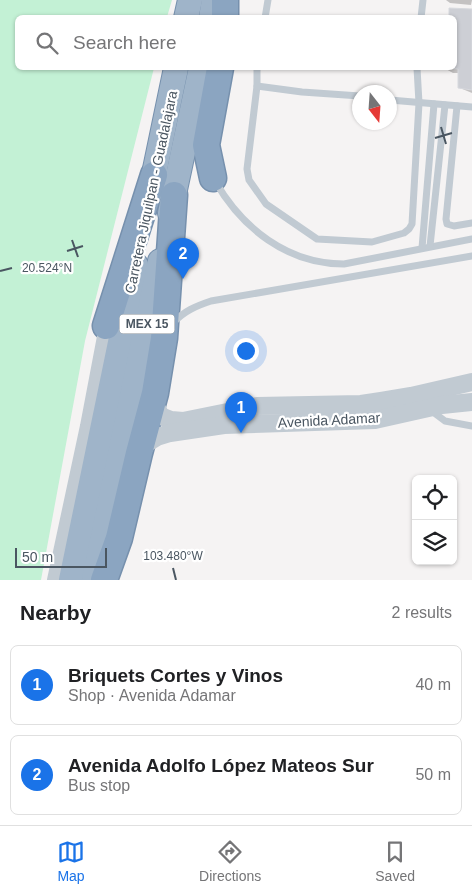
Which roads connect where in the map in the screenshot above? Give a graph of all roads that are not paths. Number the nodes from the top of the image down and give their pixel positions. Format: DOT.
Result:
graph roads {
  1 [pos="190,0"];
  2 [pos="214,0"];
  3 [pos="225,0"];
  4 [pos="268,0"];
  5 [pos="423,0"];
  6 [pos="187,15"];
  7 [pos="212,15"];
  8 [pos="225,15"];
  9 [pos="265,15"];
  10 [pos="422,15"];
  11 [pos="176,70"];
  12 [pos="200,70"];
  13 [pos="220,70"];
  14 [pos="257,70"];
  15 [pos="417,70"];
  16 [pos="257,86"];
  17 [pos="352,95"];
  18 [pos="397,101"];
  19 [pos="420,103"];
  20 [pos="434,104"];
  21 [pos="445,105"];
  22 [pos="457,106"];
  23 [pos="472,107"];
  24 [pos="154,175"];
  25 [pos="213,178"];
  26 [pos="174,195"];
  27 [pos="472,223"];
  28 [pos="472,239"];
  29 [pos="426,247"];
  30 [pos="472,256"];
  31 [pos="106,326"];
  32 [pos="164,338"];
  33 [pos="472,382"];
  34 [pos="155,393"];
  35 [pos="472,402"];
  36 [pos="428,408"];
  37 [pos="224,419"];
  38 [pos="472,426"];
  39 [pos="137,460"];
  40 [pos="54,580"];
  41 [pos="70,580"];
  42 [pos="94,580"];
  43 [pos="104,580"];
  1 -- 6 [label="highway"];
  2 -- 7 [label="highway"];
  3 -- 8 [label="highway"];
  4 -- 9 [label="lane"];
  5 -- 10 [label="lane"];
  11 -- 24 [label="highway, Carretera Jiquilpan - Guadalajara / MEX 15"];
  12 -- 26 [label="highway, Carretera Jiquilpan - Guadalajara / MEX 15"];
  13 -- 25 [label="highway"];
  14 -- 16 [label="lane"];
  15 -- 19 [label="lane"];
  16 -- 17 [label="lane"];
  16 -- 19 [label="lane"];
  18 -- 19 [label="lane"];
  19 -- 20 [label="lane"];
  20 -- 21 [label="lane"];
  20 -- 29 [label="lane"];
  21 -- 22 [label="lane"];
  21 -- 29 [label="lane"];
  22 -- 23 [label="lane"];
  22 -- 27 [label="lane"];
  24 -- 31 [label="highway"];
  24 -- 41 [label="highway, Carretera Jiquilpan - Guadalajara / MEX 15"];
  25 -- 29 [label="lane"];
  26 -- 32 [label="highway"];
  26 -- 42 [label="highway, Carretera Jiquilpan - Guadalajara / MEX 15"];
  28 -- 29 [label="lane"];
  30 -- 32 [label="lane"];
  31 -- 40 [label="street"];
  32 -- 34 [label="highway"];
  33 -- 37 [label="street, Avenida Adamar"];
  34 -- 37 [label="street, Avenida Adamar"];
  34 -- 39 [label="highway"];
  35 -- 36 [label="street, Avenida Adamar"];
  36 -- 37 [label="street, Avenida Adamar"];
  36 -- 38 [label="lane"];
  37 -- 39 [label="street, Avenida Adamar"];
  39 -- 43 [label="highway"];
}
